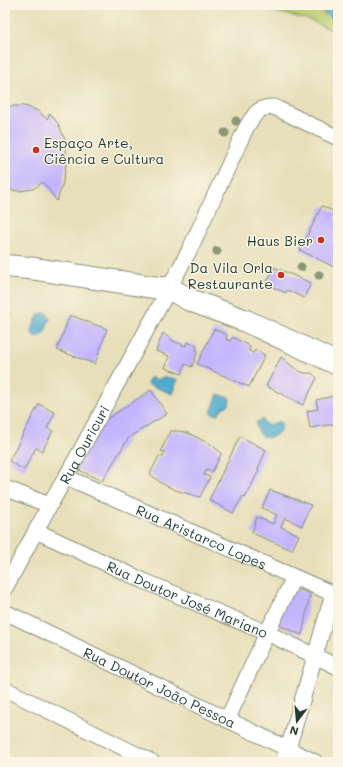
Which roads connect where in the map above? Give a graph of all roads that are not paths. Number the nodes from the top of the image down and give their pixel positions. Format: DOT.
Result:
graph roads {
  1 [pos="338,138"];
  2 [pos="5,266"];
  3 [pos="165,294"];
  4 [pos="338,364"];
  5 [pos="338,376"];
  6 [pos="66,477"];
  7 [pos="5,488"];
  8 [pos="49,505"];
  9 [pos="36,531"];
  10 [pos="294,577"];
  11 [pos="6,586"];
  12 [pos="335,595"];
  13 [pos="5,612"];
  14 [pos="266,633"];
  15 [pos="315,656"];
  16 [pos="338,667"];
  17 [pos="5,689"];
  18 [pos="227,720"];
  19 [pos="285,755"];
  20 [pos="152,762"];
  21 [pos="315,762"];
  1 -- 3 [label="street, Rua Ouricuri"];
  2 -- 3 [label="highway"];
  3 -- 4 [label="highway"];
  3 -- 5 [label="highway"];
  3 -- 6 [label="street, Rua Ouricuri"];
  6 -- 8 [label="street, Rua Ouricuri"];
  6 -- 10 [label="street, Rua Aristarco Lopes"];
  7 -- 8 [label="street"];
  8 -- 9 [label="street, Rua Ouricuri"];
  9 -- 11 [label="street, Rua Ouricuri"];
  9 -- 14 [label="street, Rua Doutor José Mariano"];
  10 -- 12 [label="street, Rua Aristarco Lopes"];
  10 -- 14 [label="street"];
  12 -- 15 [label="street"];
  13 -- 18 [label="street, Rua Doutor João Pessoa"];
  14 -- 15 [label="street, Rua Doutor José Mariano"];
  14 -- 18 [label="street"];
  15 -- 16 [label="street, Rua Doutor José Mariano"];
  15 -- 19 [label="street"];
  17 -- 20 [label="street"];
  18 -- 19 [label="street, Rua Doutor João Pessoa"];
  19 -- 21 [label="street, Rua Doutor João Pessoa"];
}
